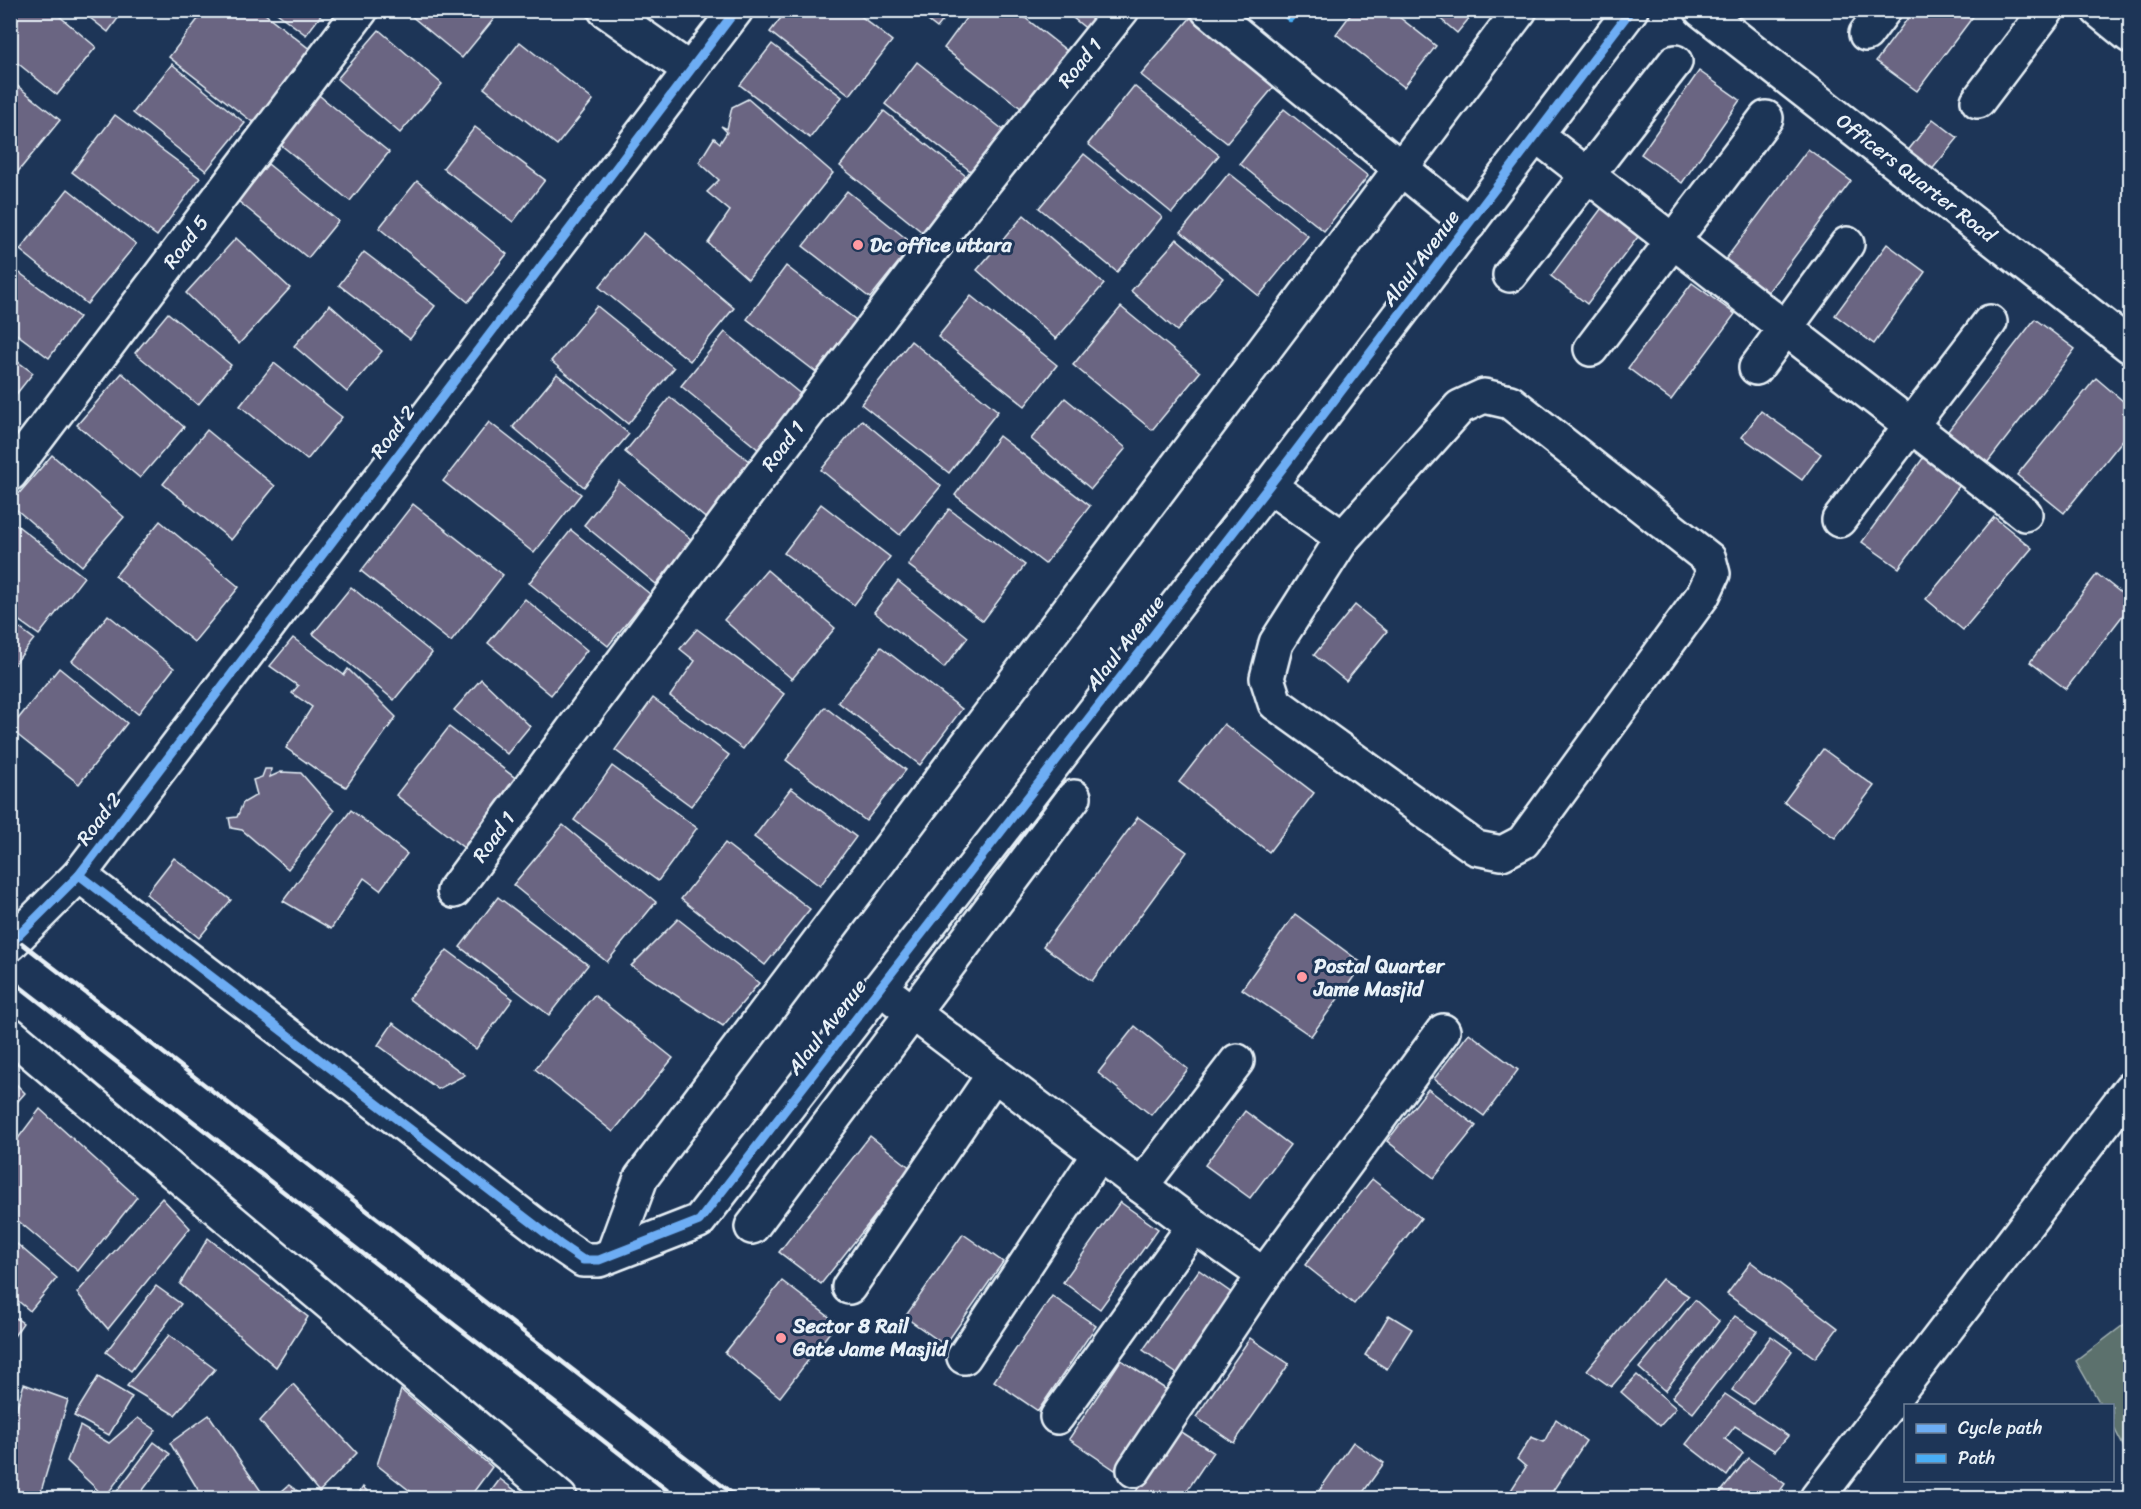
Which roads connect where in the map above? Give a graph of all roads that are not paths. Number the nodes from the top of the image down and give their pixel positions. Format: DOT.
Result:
graph roads {
  1 [pos="361,10"];
  2 [pos="605,10"];
  3 [pos="736,10"];
  4 [pos="1122,10"];
  5 [pos="1208,10"];
  6 [pos="1520,10"];
  7 [pos="1631,10"];
  8 [pos="1701,10"];
  9 [pos="2048,10"];
  10 [pos="2098,10"];
  11 [pos="2130,36"];
  12 [pos="1675,62"];
  13 [pos="690,70"];
  14 [pos="1978,101"];
  15 [pos="1766,118"];
  16 [pos="1536,135"];
  17 [pos="1401,169"];
  18 [pos="1587,176"];
  19 [pos="1469,224"];
  20 [pos="1674,242"];
  21 [pos="1847,244"];
  22 [pos="1510,275"];
  23 [pos="1990,322"];
  24 [pos="1785,328"];
  25 [pos="2130,346"];
  26 [pos="1591,350"];
  27 [pos="1756,368"];
  28 [pos="1911,426"];
  29 [pos="10,474"];
  30 [pos="1269,486"];
  31 [pos="2025,514"];
  32 [pos="1839,520"];
  33 [pos="1343,538"];
  34 [pos="1074,797"];
  35 [pos="79,875"];
  36 [pos="454,891"];
  37 [pos="10,944"];
  38 [pos="880,987"];
  39 [pos="913,1012"];
  40 [pos="1443,1031"];
  41 [pos="10,1034"];
  42 [pos="1237,1061"];
  43 [pos="994,1074"];
  44 [pos="2130,1089"];
  45 [pos="1100,1154"];
  46 [pos="1141,1186"];
  47 [pos="1194,1226"];
  48 [pos="752,1227"];
  49 [pos="613,1254"];
  50 [pos="1264,1275"];
  51 [pos="849,1287"];
  52 [pos="964,1357"];
  53 [pos="1056,1417"];
  54 [pos="1134,1470"];
  55 [pos="560,1498"];
  56 [pos="1817,1498"];
  1 -- 29 [label="street, Road 5"];
  2 -- 13 [label="street"];
  3 -- 13 [label="street, Road 2"];
  4 -- 36 [label="street, Road 1"];
  5 -- 17 [label="street"];
  6 -- 17 [label="street"];
  7 -- 16 [label="street, Alaul Avenue"];
  8 -- 25 [label="street, Officers Quarter Road"];
  9 -- 14 [label="street"];
  10 -- 11 [label="street"];
  12 -- 18 [label="street"];
  13 -- 35 [label="street, Road 2"];
  15 -- 20 [label="street"];
  16 -- 18 [label="street"];
  16 -- 19 [label="street, Alaul Avenue"];
  17 -- 19 [label="street"];
  17 -- 49 [label="street"];
  18 -- 20 [label="street"];
  18 -- 22 [label="street"];
  19 -- 30 [label="street, Alaul Avenue"];
  20 -- 24 [label="street"];
  20 -- 26 [label="street"];
  21 -- 24 [label="street"];
  23 -- 28 [label="street"];
  24 -- 27 [label="street"];
  24 -- 28 [label="street"];
  28 -- 31 [label="street"];
  28 -- 32 [label="street"];
  30 -- 33 [label="street"];
  30 -- 38 [label="street, Alaul Avenue"];
  33 -- 33 [label="street"];
  34 -- 39 [label="street"];
  35 -- 37 [label="street, Road 2"];
  35 -- 49 [label="street, Alaul Avenue"];
  38 -- 39 [label="street"];
  38 -- 49 [label="street, Alaul Avenue"];
  39 -- 43 [label="street"];
  39 -- 48 [label="street"];
  40 -- 50 [label="street"];
  41 -- 55 [label="street"];
  42 -- 46 [label="street"];
  43 -- 45 [label="street"];
  43 -- 51 [label="street"];
  44 -- 56 [label="street"];
  45 -- 46 [label="street"];
  45 -- 52 [label="street"];
  46 -- 47 [label="street"];
  47 -- 50 [label="street"];
  47 -- 53 [label="street"];
  50 -- 54 [label="street"];
}
